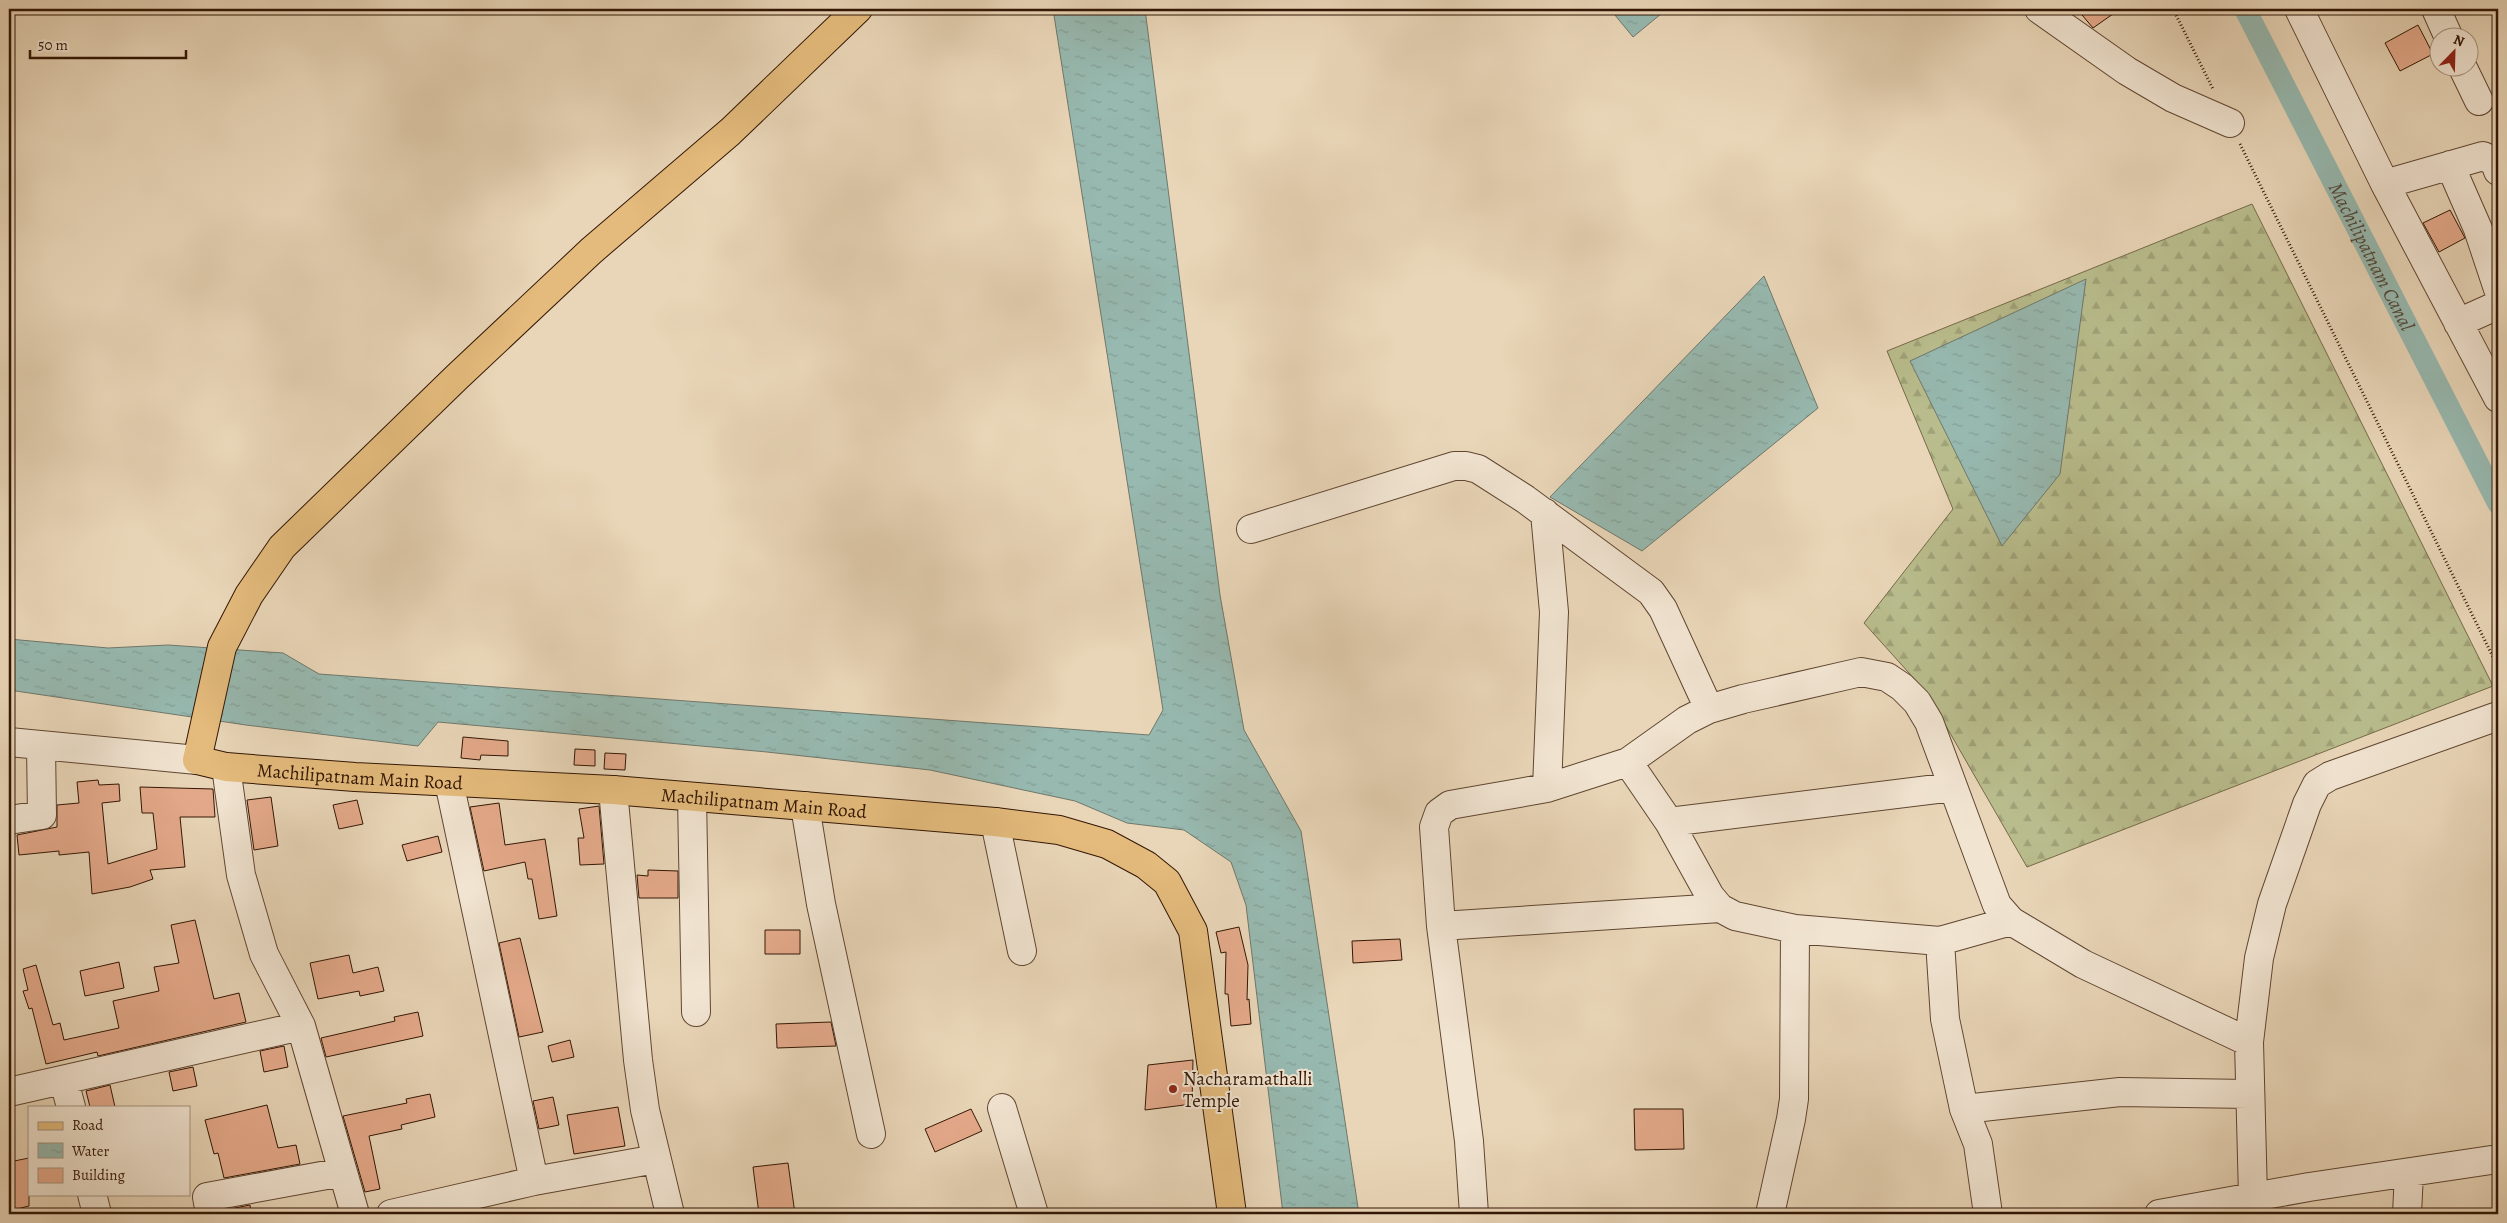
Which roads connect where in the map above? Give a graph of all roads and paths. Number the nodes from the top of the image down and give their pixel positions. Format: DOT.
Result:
graph roads {
  1 [pos="2040,9"];
  2 [pos="2173,9"];
  3 [pos="2299,9"];
  4 [pos="2436,9"];
  5 [pos="849,12"];
  6 [pos="2445,28"];
  7 [pos="2468,78"];
  8 [pos="2479,101"];
  9 [pos="2230,123"];
  10 [pos="2450,165"];
  11 [pos="2498,171"];
  12 [pos="2384,184"];
  13 [pos="2498,289"];
  14 [pos="2498,304"];
  15 [pos="2458,323"];
  16 [pos="2498,398"];
  17 [pos="1545,513"];
  18 [pos="1251,529"];
  19 [pos="2498,667"];
  20 [pos="1709,709"];
  21 [pos="2498,716"];
  22 [pos="9,742"];
  23 [pos="41,746"];
  24 [pos="198,751"];
  25 [pos="1628,762"];
  26 [pos="226,767"];
  27 [pos="449,782"];
  28 [pos="1953,787"];
  29 [pos="1547,788"];
  30 [pos="613,790"];
  31 [pos="692,798"];
  32 [pos="805,806"];
  33 [pos="9,820"];
  34 [pos="995,822"];
  35 [pos="1669,822"];
  36 [pos="1720,908"];
  37 [pos="2011,922"];
  38 [pos="1441,926"];
  39 [pos="1795,929"];
  40 [pos="1940,941"];
  41 [pos="1022,951"];
  42 [pos="696,1012"];
  43 [pos="301,1026"];
  44 [pos="2249,1042"];
  45 [pos="9,1092"];
  46 [pos="68,1094"];
  47 [pos="2249,1094"];
  48 [pos="1002,1108"];
  49 [pos="1964,1109"];
  50 [pos="871,1134"];
  51 [pos="656,1159"];
  52 [pos="2498,1159"];
  53 [pos="343,1172"];
  54 [pos="2409,1173"];
  55 [pos="534,1181"];
  56 [pos="92,1196"];
  57 [pos="2269,1201"];
  58 [pos="97,1214"];
  59 [pos="210,1214"];
  60 [pos="355,1214"];
  61 [pos="391,1214"];
  62 [pos="670,1214"];
  63 [pos="1034,1214"];
  64 [pos="1232,1214"];
  65 [pos="1474,1214"];
  66 [pos="1770,1214"];
  67 [pos="1988,1214"];
  68 [pos="2159,1214"];
  69 [pos="2407,1214"];
  1 -- 9 [label="street"];
  2 -- 9 [label="path"];
  3 -- 12 [label="street"];
  4 -- 6 [label="street"];
  5 -- 24 [label="main road"];
  7 -- 8 [label="street"];
  9 -- 19 [label="path"];
  10 -- 11 [label="street"];
  10 -- 12 [label="street"];
  10 -- 13 [label="street"];
  12 -- 15 [label="street"];
  14 -- 15 [label="street"];
  15 -- 16 [label="street"];
  17 -- 18 [label="street"];
  17 -- 20 [label="street"];
  17 -- 29 [label="street"];
  20 -- 25 [label="street"];
  20 -- 28 [label="street"];
  21 -- 44 [label="street"];
  22 -- 23 [label="street, Machilipatnam Main Road"];
  23 -- 24 [label="street, Machilipatnam Main Road"];
  23 -- 33 [label="street"];
  24 -- 26 [label="main road, Machilipatnam Main Road"];
  25 -- 29 [label="street"];
  25 -- 35 [label="street"];
  26 -- 27 [label="main road, Machilipatnam Main Road"];
  26 -- 43 [label="street"];
  27 -- 30 [label="main road, Machilipatnam Main Road"];
  27 -- 55 [label="street"];
  28 -- 35 [label="street"];
  28 -- 37 [label="street"];
  29 -- 38 [label="street"];
  30 -- 31 [label="main road, Machilipatnam Main Road"];
  30 -- 51 [label="street"];
  31 -- 32 [label="main road, Machilipatnam Main Road"];
  31 -- 42 [label="street"];
  32 -- 34 [label="main road, Machilipatnam Main Road"];
  32 -- 50 [label="street"];
  34 -- 41 [label="street"];
  34 -- 64 [label="main road, Machilipatnam Main Road"];
  35 -- 36 [label="street"];
  36 -- 38 [label="street"];
  36 -- 39 [label="street"];
  37 -- 40 [label="street"];
  37 -- 44 [label="street"];
  38 -- 65 [label="street"];
  39 -- 40 [label="street"];
  39 -- 66 [label="street"];
  40 -- 49 [label="street"];
  43 -- 46 [label="street"];
  43 -- 53 [label="street"];
  44 -- 47 [label="street"];
  45 -- 46 [label="street"];
  47 -- 49 [label="street"];
  47 -- 57 [label="street"];
  48 -- 63 [label="street"];
  49 -- 67 [label="street"];
  51 -- 55 [label="street"];
  51 -- 62 [label="street"];
  52 -- 54 [label="street"];
  53 -- 59 [label="street"];
  53 -- 60 [label="street"];
  54 -- 57 [label="street"];
  54 -- 69 [label="street"];
  55 -- 61 [label="street"];
  56 -- 58 [label="street"];
  57 -- 68 [label="street"];
}
